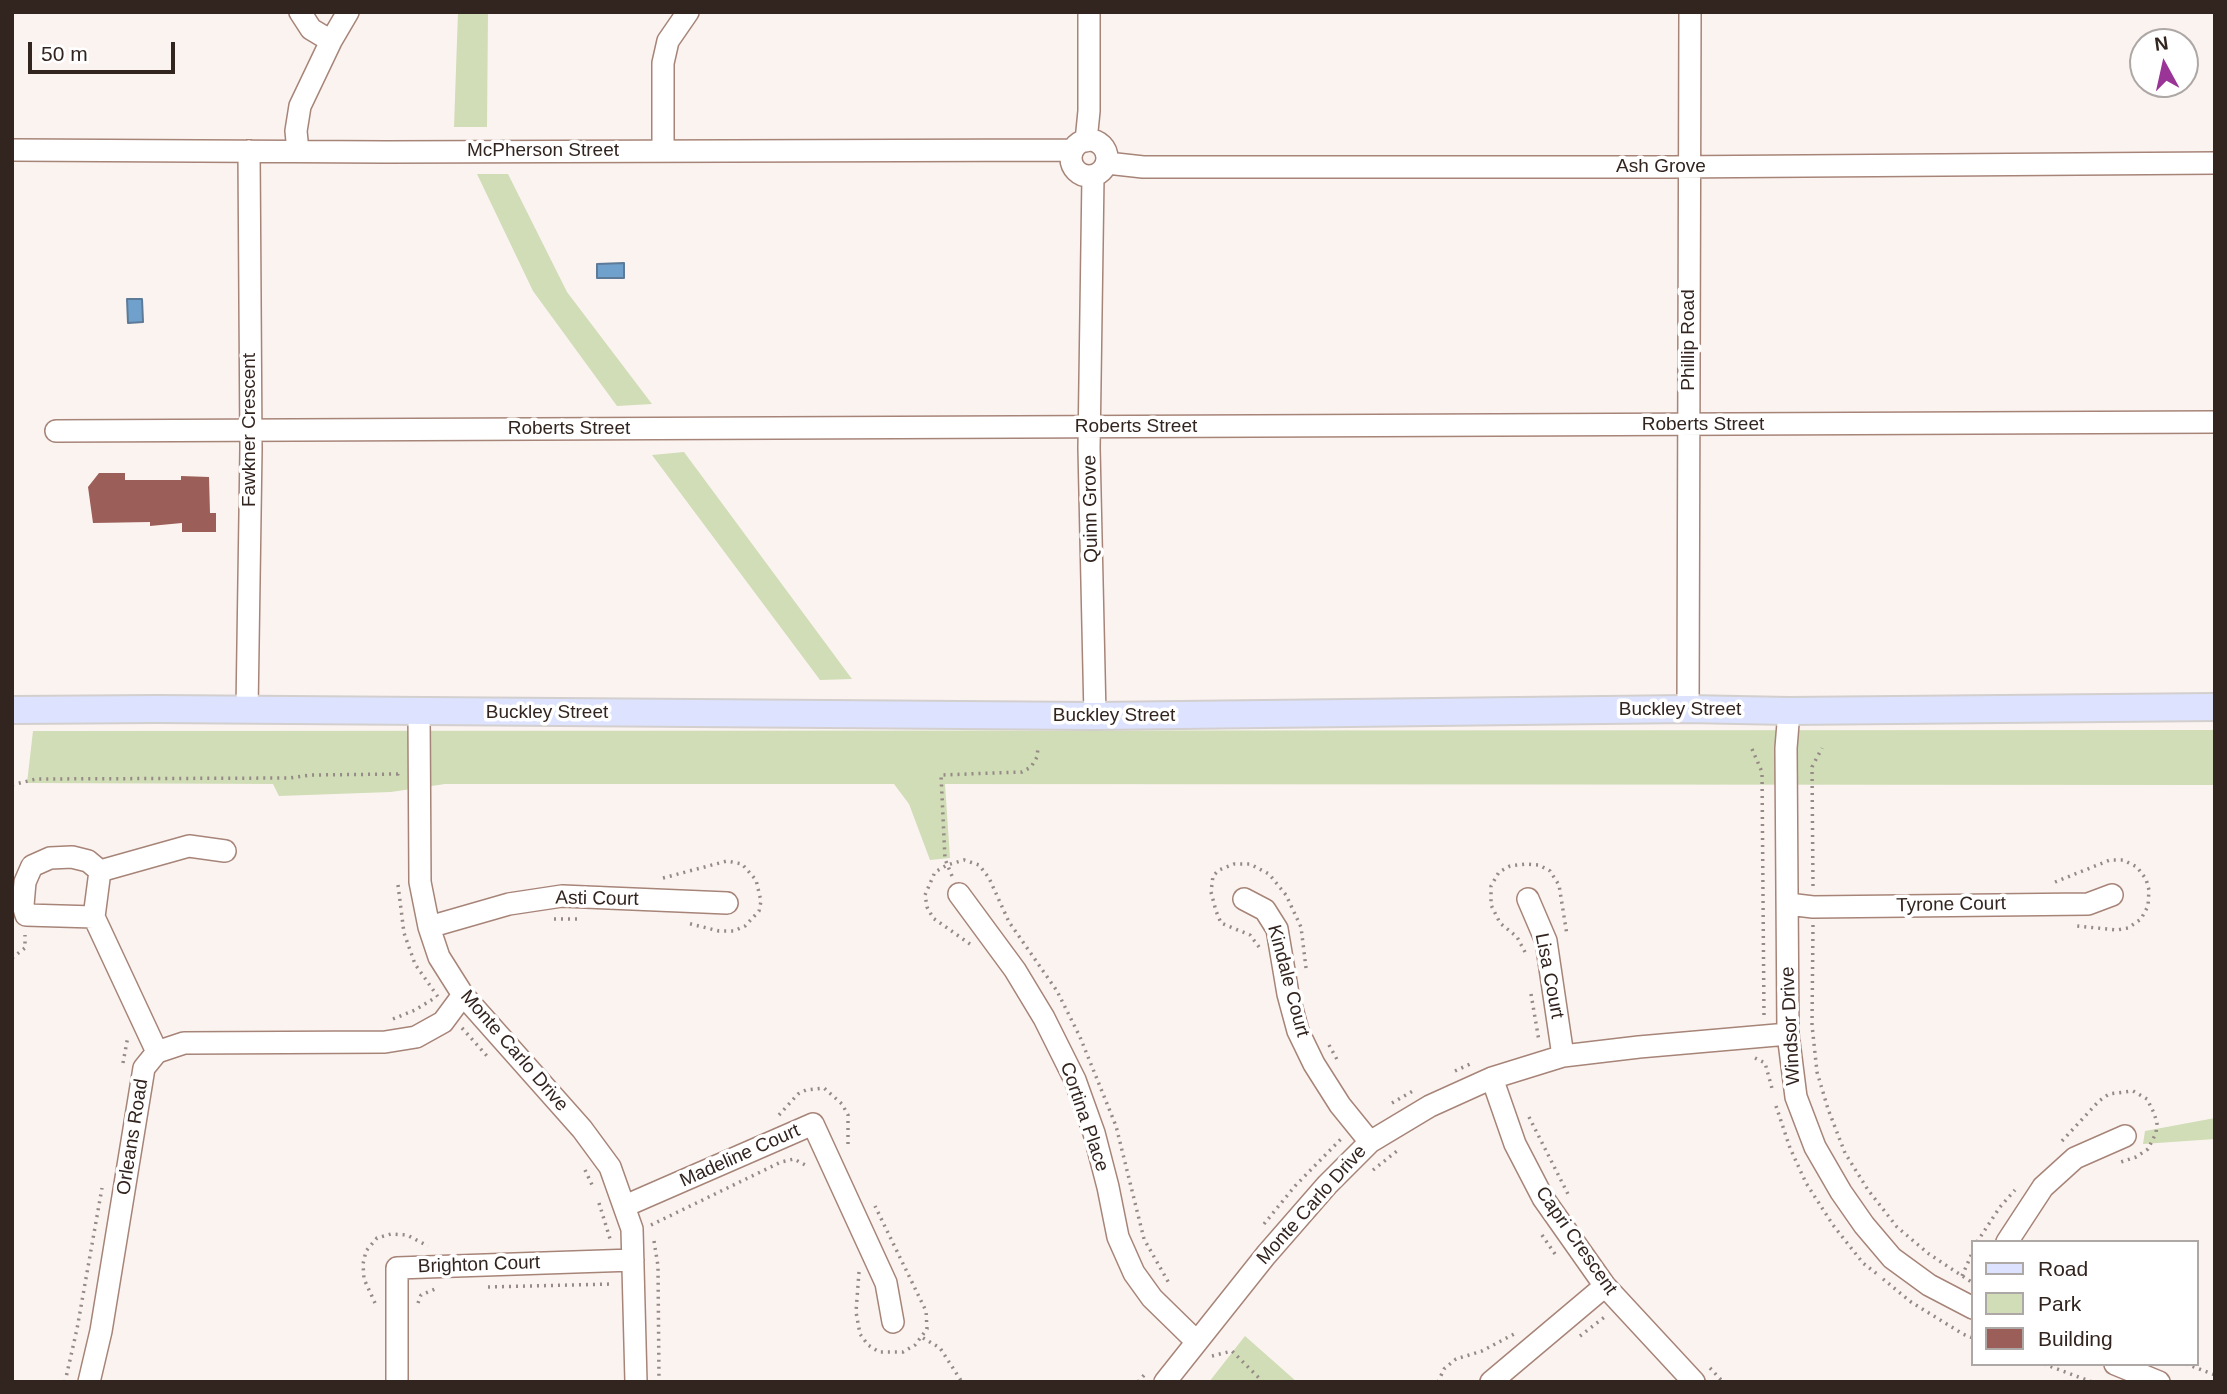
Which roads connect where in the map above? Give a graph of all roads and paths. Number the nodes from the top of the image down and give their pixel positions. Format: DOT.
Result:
graph roads {
  1 [pos="300,12"];
  2 [pos="348,12"];
  3 [pos="688,12"];
  4 [pos="1089,12"];
  5 [pos="1690,12"];
  6 [pos="331,41"];
  7 [pos="1079,145"];
  8 [pos="12,150"];
  9 [pos="249,151"];
  10 [pos="298,151"];
  11 [pos="663,151"];
  12 [pos="2215,163"];
  13 [pos="1690,167"];
  14 [pos="1100,170"];
  15 [pos="2215,422"];
  16 [pos="1689,426"];
  17 [pos="1090,427"];
  18 [pos="56,431"];
  19 [pos="250,431"];
  20 [pos="2215,707"];
  21 [pos="247,709"];
  22 [pos="1688,709"];
  23 [pos="13,710"];
  24 [pos="1789,711"];
  25 [pos="419,712"];
  26 [pos="1095,716"];
  27 [pos="1038,748"];
  28 [pos="1822,748"];
  29 [pos="1752,749"];
  30 [pos="398,764"];
  31 [pos="12,785"];
  32 [pos="225,851"];
  33 [pos="947,865"];
  34 [pos="100,871"];
  35 [pos="398,883"];
  36 [pos="959,894"];
  37 [pos="2112,895"];
  38 [pos="1244,899"];
  39 [pos="1528,899"];
  40 [pos="727,903"];
  41 [pos="1788,904"];
  42 [pos="1813,906"];
  43 [pos="26,915"];
  44 [pos="94,916"];
  45 [pos="429,927"];
  46 [pos="1568,944"];
  47 [pos="973,946"];
  48 [pos="12,958"];
  49 [pos="1527,961"];
  50 [pos="1530,988"];
  51 [pos="463,995"];
  52 [pos="443,1005"];
  53 [pos="383,1021"];
  54 [pos="143,1022"];
  55 [pos="1788,1034"];
  56 [pos="1764,1036"];
  57 [pos="1562,1048"];
  58 [pos="157,1052"];
  59 [pos="1754,1058"];
  60 [pos="490,1059"];
  61 [pos="1765,1063"];
  62 [pos="122,1068"];
  63 [pos="1492,1078"];
  64 [pos="1774,1093"];
  65 [pos="1776,1104"];
  66 [pos="1528,1115"];
  67 [pos="2125,1136"];
  68 [pos="1370,1142"];
  69 [pos="1405,1146"];
  70 [pos="580,1159"];
  71 [pos="1369,1173"];
  72 [pos="814,1176"];
  73 [pos="102,1188"];
  74 [pos="1573,1205"];
  75 [pos="625,1206"];
  76 [pos="651,1225"];
  77 [pos="2008,1240"];
  78 [pos="1972,1253"];
  79 [pos="625,1261"];
  80 [pos="859,1272"];
  81 [pos="1962,1276"];
  82 [pos="1972,1282"];
  83 [pos="1605,1286"];
  84 [pos="484,1287"];
  85 [pos="445,1288"];
  86 [pos="615,1296"];
  87 [pos="1972,1307"];
  88 [pos="418,1311"];
  89 [pos="893,1322"];
  90 [pos="1524,1326"];
  91 [pos="1972,1338"];
  92 [pos="1196,1341"];
  93 [pos="1222,1346"];
  94 [pos="1213,1357"];
  95 [pos="1706,1363"];
  96 [pos="1206,1365"];
  97 [pos="2048,1366"];
  98 [pos="2120,1366"];
  99 [pos="2191,1366"];
  100 [pos="2215,1375"];
  101 [pos="65,1382"];
  102 [pos="89,1382"];
  103 [pos="397,1382"];
  104 [pos="636,1382"];
  105 [pos="962,1382"];
  106 [pos="1165,1382"];
  107 [pos="1263,1382"];
  108 [pos="1438,1382"];
  109 [pos="1491,1382"];
  110 [pos="1694,1382"];
  111 [pos="1723,1382"];
  112 [pos="2092,1382"];
  113 [pos="2159,1382"];
  1 -- 6 [label="street"];
  2 -- 6 [label="street"];
  3 -- 11 [label="street"];
  4 -- 7 [label="street"];
  5 -- 13 [label="street, Phillip Road"];
  6 -- 10 [label="street"];
  7 -- 11 [label="street, McPherson Street"];
  7 -- 14 [label="street"];
  7 -- 14 [label="street"];
  8 -- 9 [label="street, McPherson Street"];
  9 -- 10 [label="street, McPherson Street"];
  9 -- 19 [label="street, Fawkner Crescent"];
  10 -- 11 [label="street, McPherson Street"];
  12 -- 13 [label="street, Ash Grove"];
  13 -- 14 [label="street, Ash Grove"];
  13 -- 16 [label="street, Phillip Road"];
  14 -- 17 [label="street, Quinn Grove"];
  15 -- 16 [label="street, Roberts Street"];
  16 -- 17 [label="street, Roberts Street"];
  16 -- 22 [label="street, Phillip Road"];
  17 -- 19 [label="street, Roberts Street"];
  17 -- 26 [label="street, Quinn Grove"];
  18 -- 19 [label="street, Roberts Street"];
  19 -- 21 [label="street, Fawkner Crescent"];
  20 -- 24 [label="main road, Buckley Street"];
  21 -- 23 [label="main road, Buckley Street"];
  21 -- 25 [label="main road, Buckley Street"];
  22 -- 24 [label="main road, Buckley Street"];
  22 -- 26 [label="main road, Buckley Street"];
  24 -- 41 [label="street, Windsor Drive"];
  25 -- 26 [label="main road, Buckley Street"];
  25 -- 45 [label="street, Monte Carlo Drive"];
  27 -- 33 [label="path"];
  28 -- 42 [label="path"];
  29 -- 56 [label="path"];
  30 -- 31 [label="path"];
  32 -- 34 [label="street"];
  33 -- 36 [label="path"];
  33 -- 47 [label="path"];
  34 -- 43 [label="street"];
  34 -- 44 [label="street"];
  35 -- 52 [label="path"];
  36 -- 92 [label="street, Cortina Place"];
  37 -- 42 [label="street, Tyrone Court"];
  38 -- 68 [label="street, Kindale Court"];
  39 -- 57 [label="street, Lisa Court"];
  40 -- 45 [label="street, Asti Court"];
  41 -- 42 [label="street, Tyrone Court"];
  41 -- 55 [label="street, Windsor Drive"];
  42 -- 81 [label="path"];
  43 -- 44 [label="street"];
  43 -- 48 [label="path"];
  44 -- 54 [label="street"];
  45 -- 51 [label="street, Monte Carlo Drive"];
  46 -- 49 [label="path"];
  50 -- 57 [label="path"];
  51 -- 52 [label="street"];
  51 -- 75 [label="street, Monte Carlo Drive"];
  52 -- 53 [label="path"];
  52 -- 58 [label="street"];
  52 -- 60 [label="path"];
  54 -- 58 [label="street"];
  54 -- 62 [label="path"];
  55 -- 56 [label="street, Monte Carlo Drive"];
  55 -- 87 [label="street, Windsor Drive"];
  56 -- 57 [label="street, Monte Carlo Drive"];
  56 -- 61 [label="path"];
  57 -- 63 [label="street, Monte Carlo Drive"];
  58 -- 102 [label="street, Orleans Road"];
  59 -- 61 [label="path"];
  61 -- 64 [label="path"];
  63 -- 68 [label="street, Monte Carlo Drive"];
  63 -- 83 [label="street, Capri Crescent"];
  65 -- 91 [label="path"];
  66 -- 74 [label="path"];
  67 -- 77 [label="street"];
  68 -- 92 [label="street, Monte Carlo Drive"];
  69 -- 71 [label="path"];
  70 -- 79 [label="path"];
  72 -- 76 [label="path"];
  73 -- 101 [label="path"];
  75 -- 79 [label="street, Monte Carlo Drive"];
  75 -- 89 [label="street, Madeline Court"];
  78 -- 81 [label="path"];
  79 -- 103 [label="street, Brighton Court"];
  79 -- 104 [label="street, Monte Carlo Drive"];
  80 -- 105 [label="path"];
  81 -- 82 [label="path"];
  83 -- 109 [label="street"];
  83 -- 110 [label="street, Capri Crescent"];
  84 -- 86 [label="path"];
  85 -- 88 [label="path"];
  90 -- 108 [label="path"];
  92 -- 94 [label="path"];
  92 -- 106 [label="street, Monte Carlo Drive"];
  93 -- 94 [label="path"];
  94 -- 96 [label="path"];
  94 -- 107 [label="path"];
  95 -- 111 [label="path"];
  97 -- 112 [label="path"];
  98 -- 113 [label="street"];
  99 -- 100 [label="path"];
}
